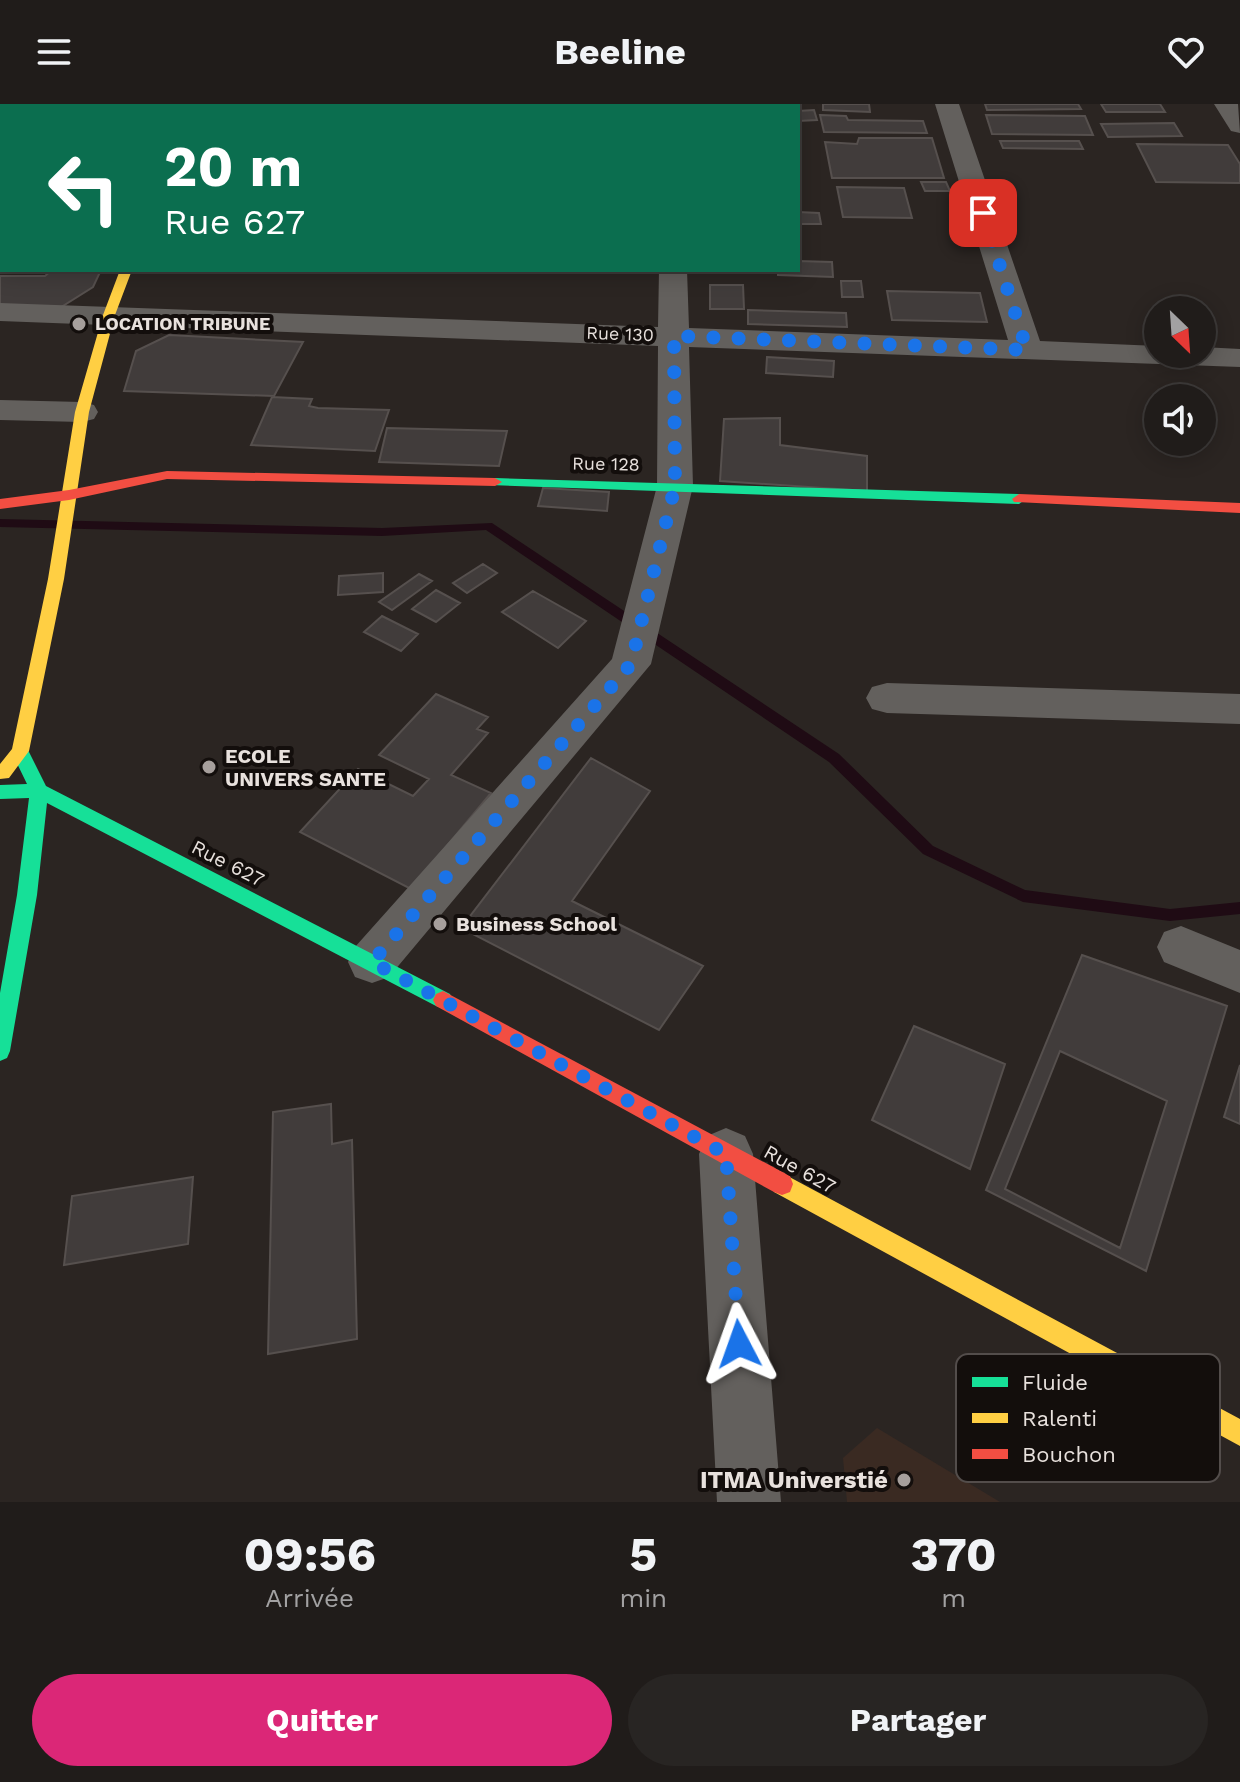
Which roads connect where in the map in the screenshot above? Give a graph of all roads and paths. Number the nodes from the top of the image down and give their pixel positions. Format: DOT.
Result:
graph roads {
  1 [pos="947,104"];
  2 [pos="1226,104"];
  3 [pos="1240,126"];
  4 [pos="125,272"];
  5 [pos="673,272"];
  6 [pos="0,312"];
  7 [pos="109,315"];
  8 [pos="674,336"];
  9 [pos="1027,350"];
  10 [pos="1240,358"];
  11 [pos="0,410"];
  12 [pos="82,412"];
  13 [pos="675,486"];
  14 [pos="69,495"];
  15 [pos="0,504"];
  16 [pos="1240,508"];
  17 [pos="887,698"];
  18 [pos="1240,709"];
  19 [pos="20,751"];
  20 [pos="0,778"];
  21 [pos="39,791"];
  22 [pos="0,792"];
  23 [pos="1181,947"];
  24 [pos="372,962"];
  25 [pos="1240,972"];
  26 [pos="0,1051"];
  27 [pos="726,1154"];
  28 [pos="1094,1354"];
  29 [pos="1220,1422"];
  30 [pos="1240,1433"];
  31 [pos="749,1502"];
  1 -- 9 [label="street"];
  2 -- 3 [label="street"];
  4 -- 7 [label="street"];
  5 -- 8 [label="street"];
  6 -- 7 [label="street, Rue 130"];
  7 -- 8 [label="street, Rue 130"];
  7 -- 12 [label="street"];
  8 -- 9 [label="street, Rue 130"];
  8 -- 13 [label="street"];
  9 -- 10 [label="street, Rue 130"];
  11 -- 12 [label="street"];
  12 -- 14 [label="street"];
  13 -- 14 [label="street, Rue 128"];
  13 -- 16 [label="street, Rue 128"];
  13 -- 24 [label="street"];
  14 -- 15 [label="street, Rue 128"];
  14 -- 19 [label="street"];
  17 -- 18 [label="street"];
  19 -- 20 [label="street"];
  19 -- 21 [label="street"];
  21 -- 22 [label="street"];
  21 -- 24 [label="street, Rue 627"];
  21 -- 26 [label="street"];
  23 -- 25 [label="street"];
  24 -- 27 [label="street, Rue 627"];
  27 -- 28 [label="street, Rue 627"];
  27 -- 31 [label="street"];
  29 -- 30 [label="street, Rue 627"];
}
